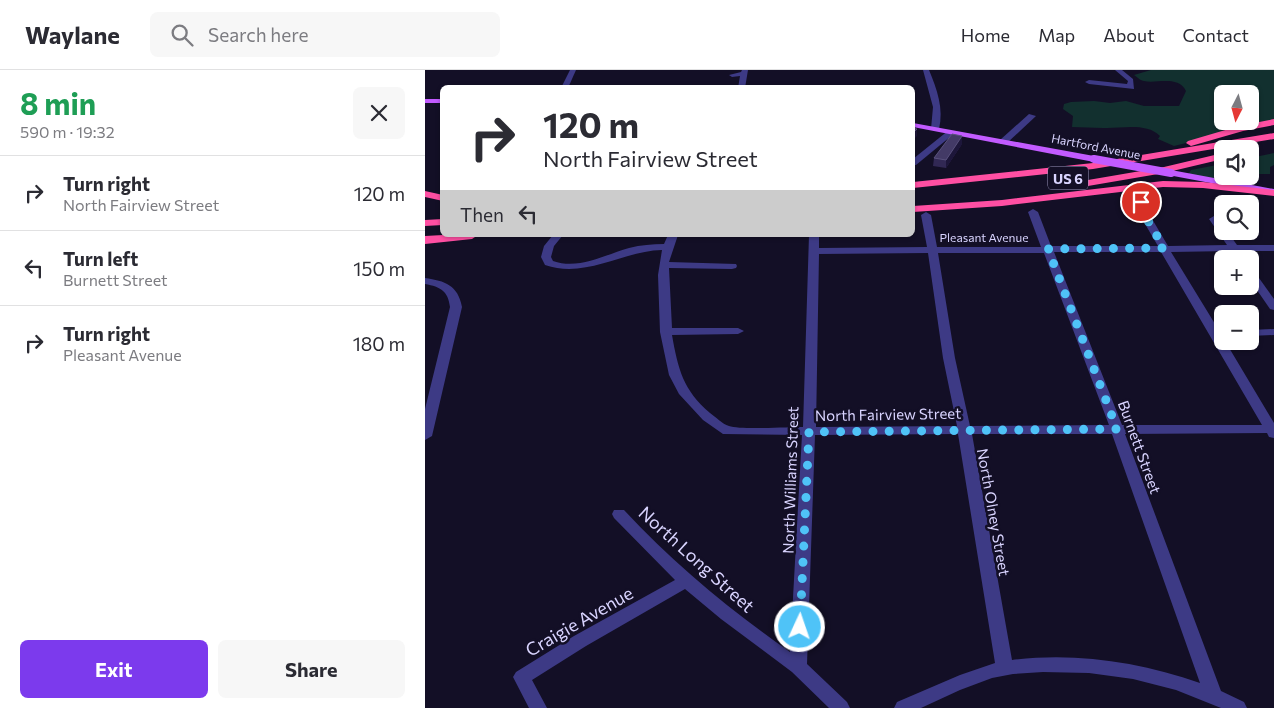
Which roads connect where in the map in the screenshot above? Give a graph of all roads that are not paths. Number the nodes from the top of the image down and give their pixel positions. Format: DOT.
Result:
graph roads {
  1 [pos="573,70"];
  2 [pos="926,70"];
  3 [pos="1118,70"];
  4 [pos="745,72"];
  5 [pos="1095,72"];
  6 [pos="731,75"];
  7 [pos="566,85"];
  8 [pos="742,85"];
  9 [pos="425,101"];
  10 [pos="440,101"];
  11 [pos="1032,116"];
  12 [pos="1274,122"];
  13 [pos="915,125"];
  14 [pos="935,129"];
  15 [pos="952,132"];
  16 [pos="1274,136"];
  17 [pos="1003,142"];
  18 [pos="1274,146"];
  19 [pos="1259,149"];
  20 [pos="1214,157"];
  21 [pos="1214,158"];
  22 [pos="915,161"];
  23 [pos="1063,170"];
  24 [pos="915,185"];
  25 [pos="1274,193"];
  26 [pos="425,194"];
  27 [pos="915,194"];
  28 [pos="440,197"];
  29 [pos="1141,202"];
  30 [pos="915,203"];
  31 [pos="915,209"];
  32 [pos="440,212"];
  33 [pos="1033,212"];
  34 [pos="425,213"];
  35 [pos="926,215"];
  36 [pos="440,222"];
  37 [pos="425,223"];
  38 [pos="440,232"];
  39 [pos="425,233"];
  40 [pos="453,237"];
  41 [pos="556,237"];
  42 [pos="814,237"];
  43 [pos="425,240"];
  44 [pos="1228,240"];
  45 [pos="671,241"];
  46 [pos="1164,248"];
  47 [pos="1233,248"];
  48 [pos="1274,248"];
  49 [pos="1048,249"];
  50 [pos="932,250"];
  51 [pos="814,251"];
  52 [pos="664,265"];
  53 [pos="732,266"];
  54 [pos="425,281"];
  55 [pos="1259,286"];
  56 [pos="1274,307"];
  57 [pos="1214,325"];
  58 [pos="738,331"];
  59 [pos="667,332"];
  60 [pos="1259,332"];
  61 [pos="1274,332"];
  62 [pos="1228,350"];
  63 [pos="426,427"];
  64 [pos="964,429"];
  65 [pos="1117,429"];
  66 [pos="1273,431"];
  67 [pos="809,432"];
  68 [pos="619,514"];
  69 [pos="686,581"];
  70 [pos="798,667"];
  71 [pos="1005,668"];
  72 [pos="1213,695"];
  73 [pos="538,708"];
  74 [pos="841,708"];
  75 [pos="903,708"];
  76 [pos="1238,708"];
  1 -- 7 [label="street"];
  2 -- 14 [label="street"];
  3 -- 5 [label="street"];
  4 -- 6 [label="street"];
  4 -- 8 [label="street"];
  9 -- 10 [label="main road"];
  11 -- 17 [label="street"];
  12 -- 23 [label="highway"];
  13 -- 14 [label="main road, Hartford Avenue"];
  14 -- 15 [label="main road, Hartford Avenue"];
  15 -- 17 [label="main road, Hartford Avenue"];
  15 -- 22 [label="street"];
  16 -- 23 [label="highway, US 6"];
  17 -- 25 [label="main road, Hartford Avenue, bridge"];
  18 -- 19 [label="highway"];
  20 -- 27 [label="highway, US 6"];
  21 -- 30 [label="highway"];
  23 -- 24 [label="highway, US 6"];
  25 -- 31 [label="highway"];
  26 -- 28 [label="highway"];
  29 -- 46 [label="street"];
  32 -- 34 [label="highway"];
  33 -- 49 [label="street, Burnett Street"];
  35 -- 50 [label="street, North Olney Street"];
  36 -- 37 [label="highway"];
  38 -- 39 [label="highway"];
  40 -- 43 [label="highway"];
  41 -- 45 [label="street"];
  42 -- 51 [label="street, North Williams Street"];
  44 -- 47 [label="street"];
  45 -- 52 [label="street, North Fairview Street"];
  46 -- 47 [label="street, Pleasant Avenue"];
  46 -- 49 [label="street, Pleasant Avenue"];
  46 -- 57 [label="street"];
  47 -- 48 [label="street, Pleasant Avenue"];
  49 -- 50 [label="street, Pleasant Avenue"];
  49 -- 65 [label="street, Burnett Street"];
  50 -- 51 [label="street, Pleasant Avenue"];
  50 -- 64 [label="street, North Olney Street"];
  51 -- 67 [label="street, North Williams Street"];
  52 -- 53 [label="street"];
  52 -- 59 [label="street, North Fairview Street"];
  54 -- 63 [label="street"];
  55 -- 56 [label="street"];
  58 -- 59 [label="street"];
  59 -- 67 [label="street, North Fairview Street"];
  60 -- 61 [label="street"];
  62 -- 66 [label="street"];
  64 -- 65 [label="street, North Fairview Street"];
  64 -- 67 [label="street, North Fairview Street"];
  64 -- 71 [label="street, North Olney Street"];
  65 -- 66 [label="street, North Fairview Street"];
  65 -- 72 [label="street, Burnett Street"];
  67 -- 70 [label="street, North Williams Street"];
  68 -- 69 [label="street, North Long Street"];
  69 -- 70 [label="street, North Long Street"];
  69 -- 73 [label="street, Craigie Avenue"];
  70 -- 74 [label="street"];
  71 -- 72 [label="street"];
  71 -- 75 [label="street"];
  72 -- 76 [label="street"];
}
